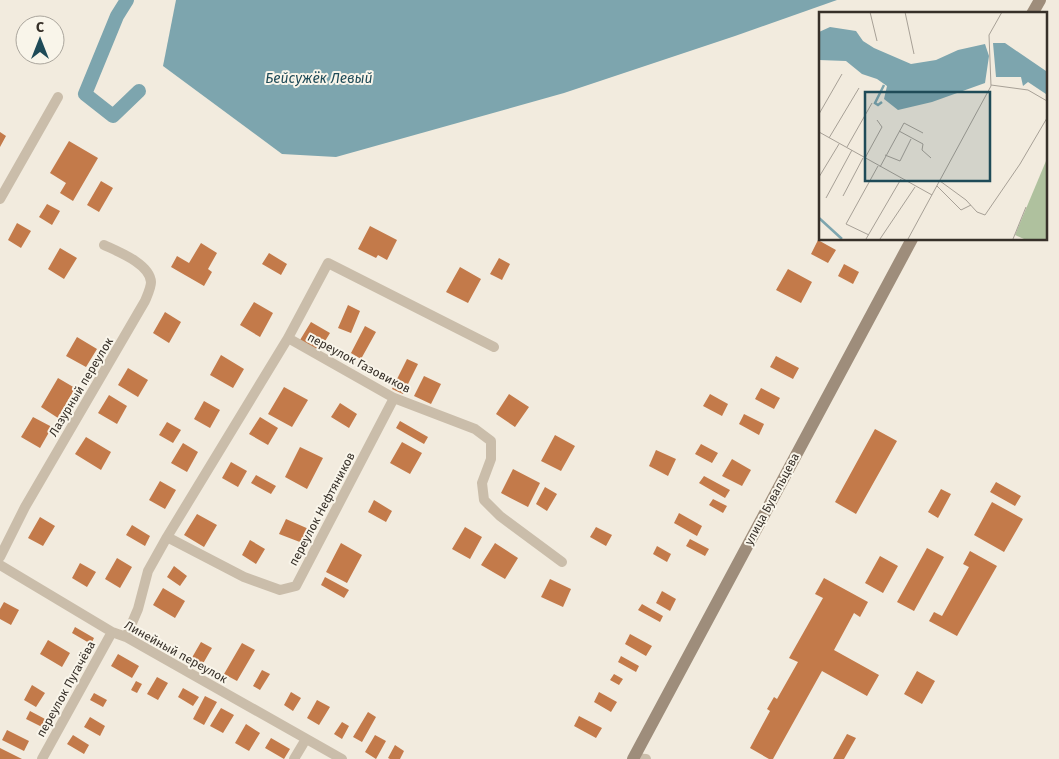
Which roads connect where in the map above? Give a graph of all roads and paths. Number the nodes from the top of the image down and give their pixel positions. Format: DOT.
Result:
graph roads {
  1 [pos="1040,0"];
  2 [pos="1033,12"];
  3 [pos="58,97"];
  4 [pos="0,199"];
  5 [pos="911,240"];
  6 [pos="104,245"];
  7 [pos="288,338"];
  8 [pos="494,348"];
  9 [pos="394,398"];
  10 [pos="167,537"];
  11 [pos="0,557"];
  12 [pos="562,562"];
  13 [pos="0,564"];
  14 [pos="112,632"];
  15 [pos="126,637"];
  16 [pos="306,739"];
  17 [pos="42,759"];
  18 [pos="294,759"];
  19 [pos="342,759"];
  20 [pos="637,759"];
  1 -- 2 [label="street"];
  3 -- 4 [label="street"];
  5 -- 20 [label="street, улица Бувальцева"];
  6 -- 11 [label="street, Лазурный переулок"];
  7 -- 8 [label="street, переулок Газовиков"];
  7 -- 9 [label="street, переулок Газовиков"];
  7 -- 10 [label="street, переулок Газовиков"];
  9 -- 10 [label="street, переулок Нефтяников"];
  9 -- 12 [label="street, переулок Газовиков"];
  10 -- 15 [label="street, переулок Газовиков"];
  13 -- 14 [label="street, Линейный переулок"];
  14 -- 15 [label="street, Линейный переулок"];
  14 -- 17 [label="street, переулок Пугачёва"];
  15 -- 16 [label="street, Линейный переулок"];
  16 -- 18 [label="street"];
  16 -- 19 [label="street, Линейный переулок"];
}
